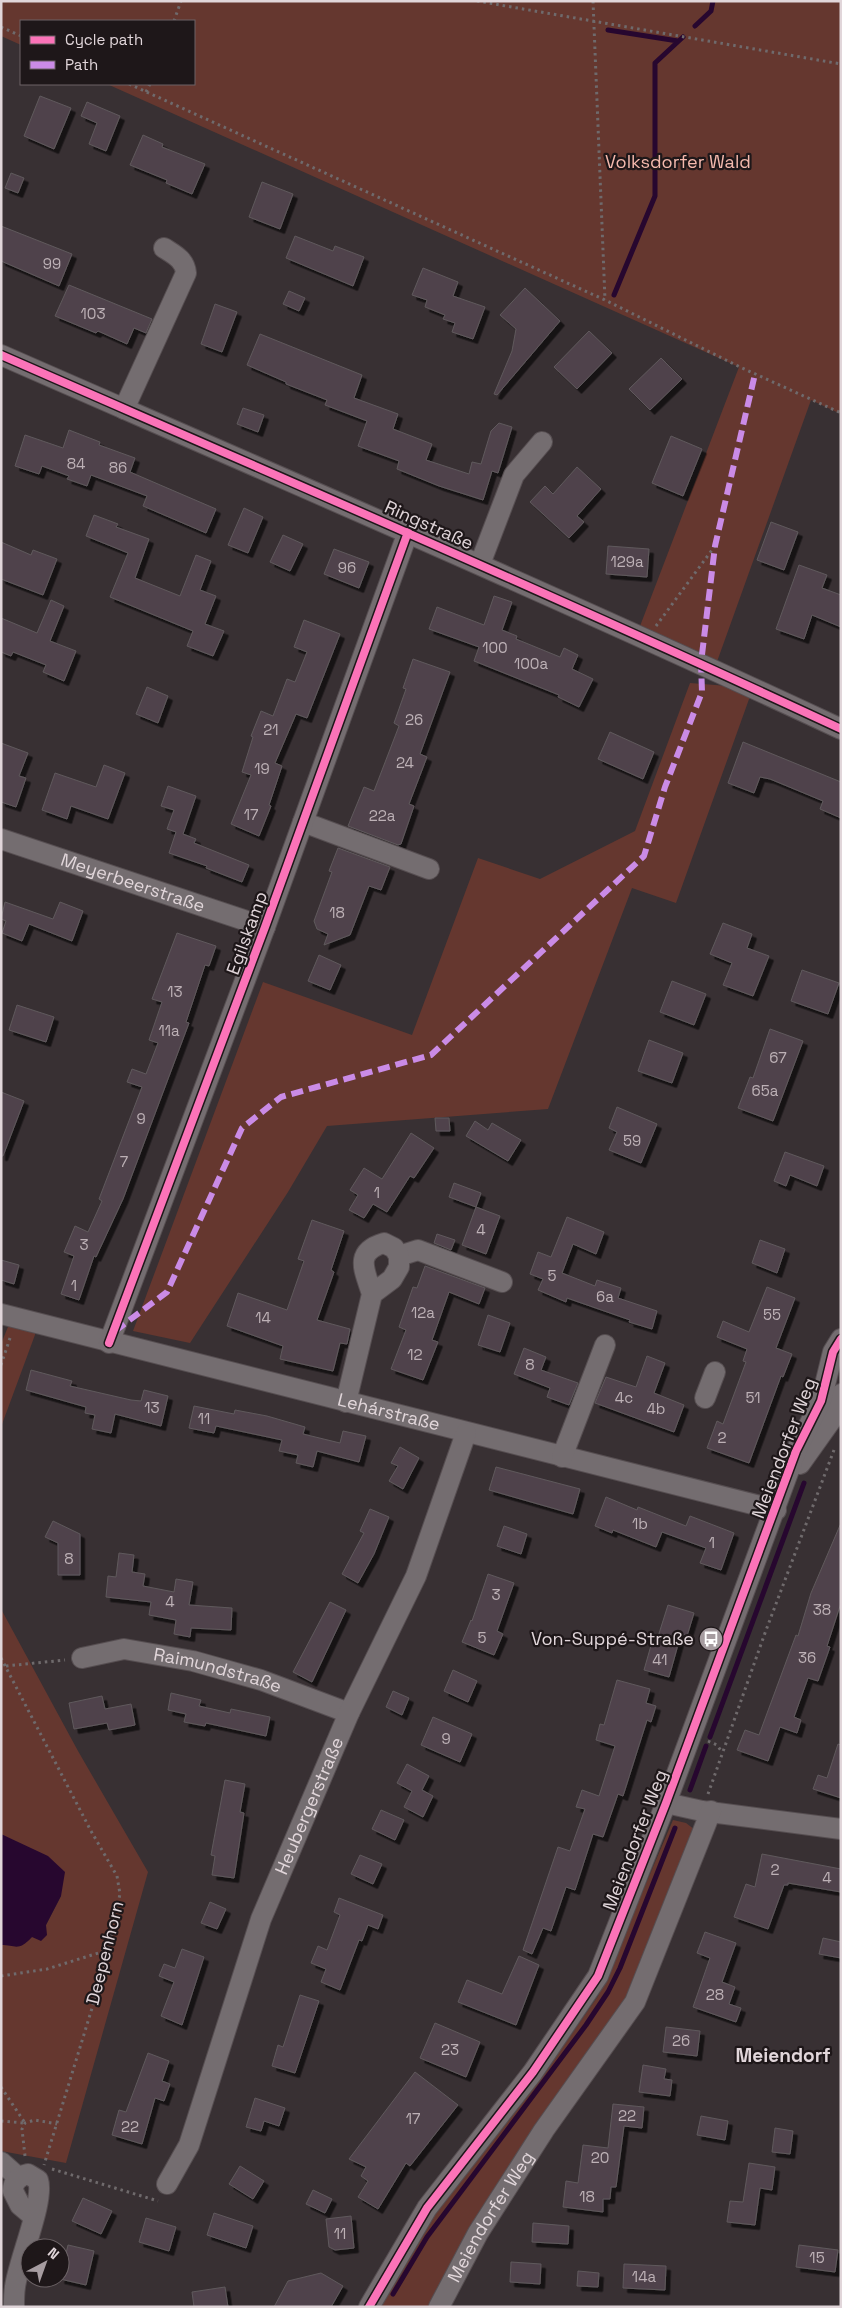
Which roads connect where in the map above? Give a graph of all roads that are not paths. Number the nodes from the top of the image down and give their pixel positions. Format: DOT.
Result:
graph roads {
  1 [pos="164,248"];
  2 [pos="1,355"];
  3 [pos="124,409"];
  4 [pos="542,442"];
  5 [pos="408,532"];
  6 [pos="480,564"];
  7 [pos="841,729"];
  8 [pos="303,822"];
  9 [pos="1,839"];
  10 [pos="429,869"];
  11 [pos="265,927"];
  12 [pos="399,1256"];
  13 [pos="502,1282"];
  14 [pos="372,1294"];
  15 [pos="9,1316"];
  16 [pos="841,1339"];
  17 [pos="109,1342"];
  18 [pos="605,1345"];
  19 [pos="715,1372"];
  20 [pos="841,1394"];
  21 [pos="705,1398"];
  22 [pos="346,1402"];
  23 [pos="466,1433"];
  24 [pos="562,1457"];
  25 [pos="786,1481"];
  26 [pos="776,1510"];
  27 [pos="82,1658"];
  28 [pos="349,1714"];
  29 [pos="666,1803"];
  30 [pos="707,1811"];
  31 [pos="841,1829"];
  32 [pos="1,2162"];
  33 [pos="167,2184"];
  34 [pos="14,2307"];
  35 [pos="369,2307"];
  36 [pos="439,2307"];
  1 -- 3 [label="street"];
  2 -- 3 [label="street, Ringstraße"];
  3 -- 5 [label="street, Ringstraße"];
  4 -- 6 [label="street, Ringstraße"];
  5 -- 6 [label="street, Ringstraße"];
  5 -- 8 [label="street, Egilskamp"];
  6 -- 7 [label="street, Ringstraße"];
  8 -- 10 [label="street"];
  8 -- 11 [label="street, Egilskamp"];
  9 -- 11 [label="street, Meyerbeerstraße"];
  11 -- 17 [label="street, Egilskamp"];
  12 -- 13 [label="street"];
  12 -- 14 [label="street"];
  12 -- 14 [label="street"];
  14 -- 22 [label="street"];
  15 -- 17 [label="street, Lehárstraße"];
  16 -- 25 [label="street, Meiendorfer Weg"];
  17 -- 22 [label="street, Lehárstraße"];
  18 -- 24 [label="street"];
  19 -- 21 [label="street"];
  20 -- 25 [label="street, Meiendorfer Weg"];
  22 -- 23 [label="street, Lehárstraße"];
  23 -- 24 [label="street, Lehárstraße"];
  23 -- 28 [label="street, Heubergerstraße"];
  24 -- 26 [label="street, Lehárstraße"];
  25 -- 26 [label="street, Meiendorfer Weg"];
  26 -- 29 [label="street, Meiendorfer Weg"];
  27 -- 28 [label="street, Raimundstraße"];
  28 -- 33 [label="street, Heubergerstraße"];
  29 -- 30 [label="street"];
  29 -- 35 [label="street, Meiendorfer Weg"];
  30 -- 31 [label="street"];
  30 -- 36 [label="street, Meiendorfer Weg"];
  32 -- 34 [label="street"];
}
